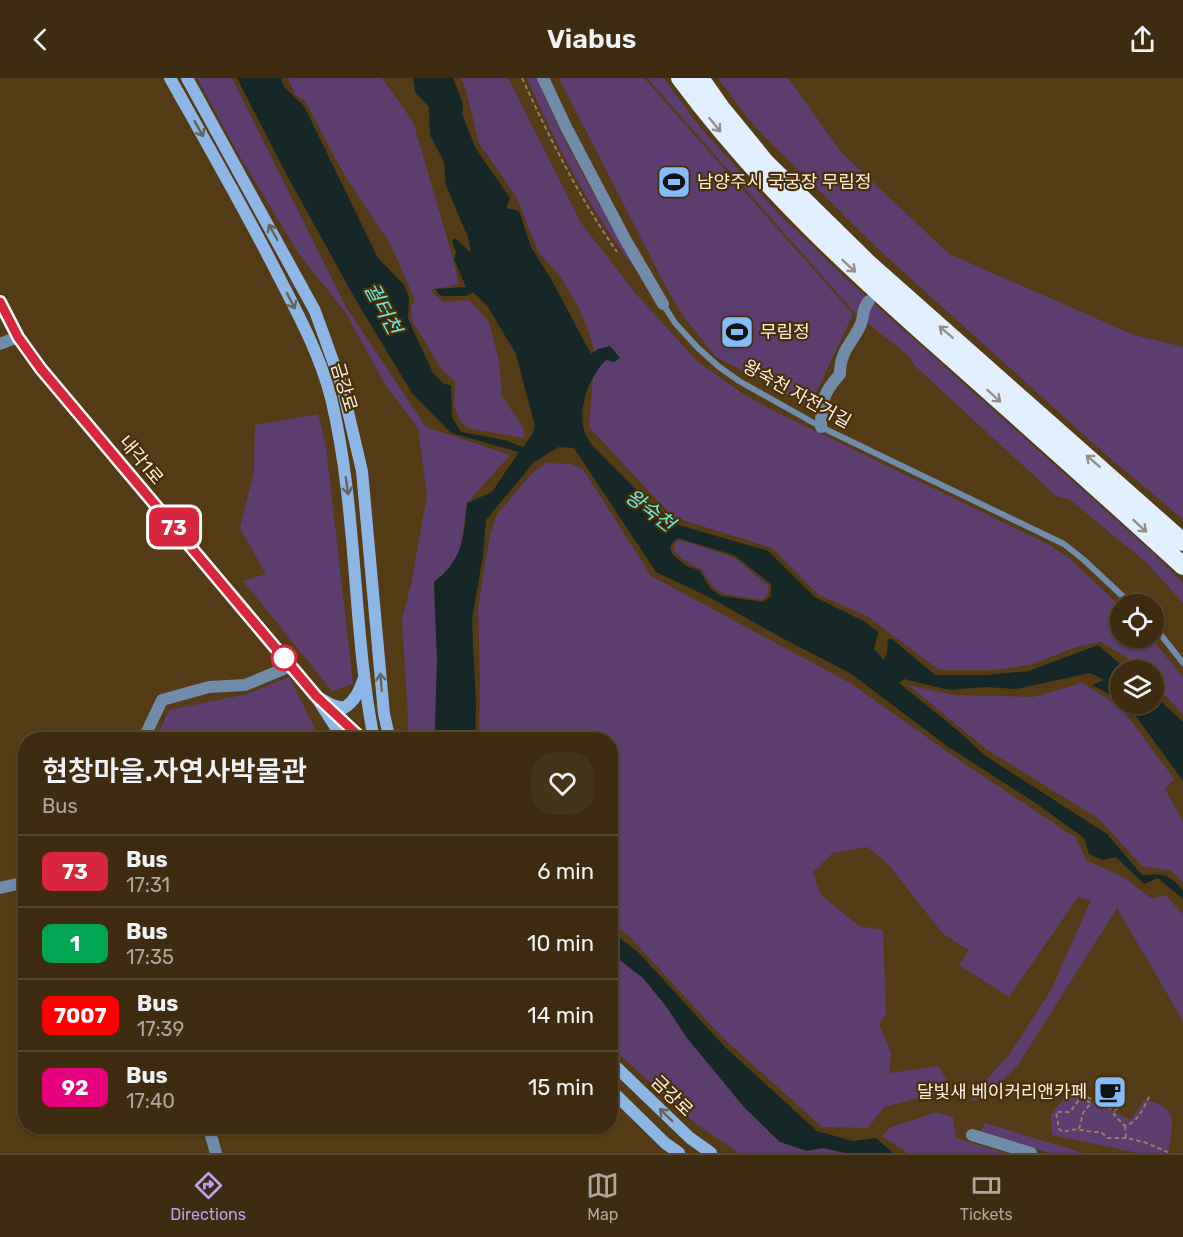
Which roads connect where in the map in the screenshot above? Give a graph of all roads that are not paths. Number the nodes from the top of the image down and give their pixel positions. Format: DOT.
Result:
graph roads {
  1 [pos="170,78"];
  2 [pos="187,78"];
  3 [pos="543,78"];
  4 [pos="680,78"];
  5 [pos="700,78"];
  6 [pos="869,301"];
  7 [pos="0,302"];
  8 [pos="663,304"];
  9 [pos="18,337"];
  10 [pos="0,344"];
  11 [pos="821,427"];
  12 [pos="1183,542"];
  13 [pos="1183,566"];
  14 [pos="1120,594"];
  15 [pos="1164,639"];
  16 [pos="1183,663"];
  17 [pos="291,666"];
  18 [pos="365,675"];
  19 [pos="316,696"];
  20 [pos="147,732"];
  21 [pos="339,732"];
  22 [pos="354,732"];
  23 [pos="373,732"];
  24 [pos="388,732"];
  25 [pos="18,884"];
  26 [pos="0,888"];
  27 [pos="618,1069"];
  28 [pos="618,1097"];
  29 [pos="211,1134"];
  30 [pos="972,1135"];
  31 [pos="216,1153"];
  32 [pos="678,1153"];
  33 [pos="711,1153"];
  34 [pos="1031,1153"];
  1 -- 18 [label="main road, 금강로, one-way"];
  24 -- 2 [label="main road, 금강로, one-way"];
  3 -- 8 [label="street"];
  4 -- 13 [label="highway, one-way"];
  12 -- 5 [label="highway, one-way"];
  6 -- 11 [label="street"];
  7 -- 9 [label="street, 내각1로"];
  8 -- 11 [label="lane, 왕숙천 자전거길"];
  9 -- 10 [label="street"];
  9 -- 17 [label="street, 내각1로"];
  11 -- 14 [label="lane, 왕숙천 자전거길"];
  15 -- 16 [label="lane"];
  17 -- 19 [label="street, 내각1로"];
  17 -- 20 [label="street"];
  18 -- 19 [label="main road"];
  18 -- 23 [label="main road, 금강로"];
  19 -- 21 [label="main road"];
  19 -- 22 [label="street, 내각1로"];
  25 -- 26 [label="street"];
  33 -- 27 [label="main road, 금강로, one-way"];
  28 -- 32 [label="main road"];
  29 -- 31 [label="street"];
  30 -- 34 [label="street"];
}
